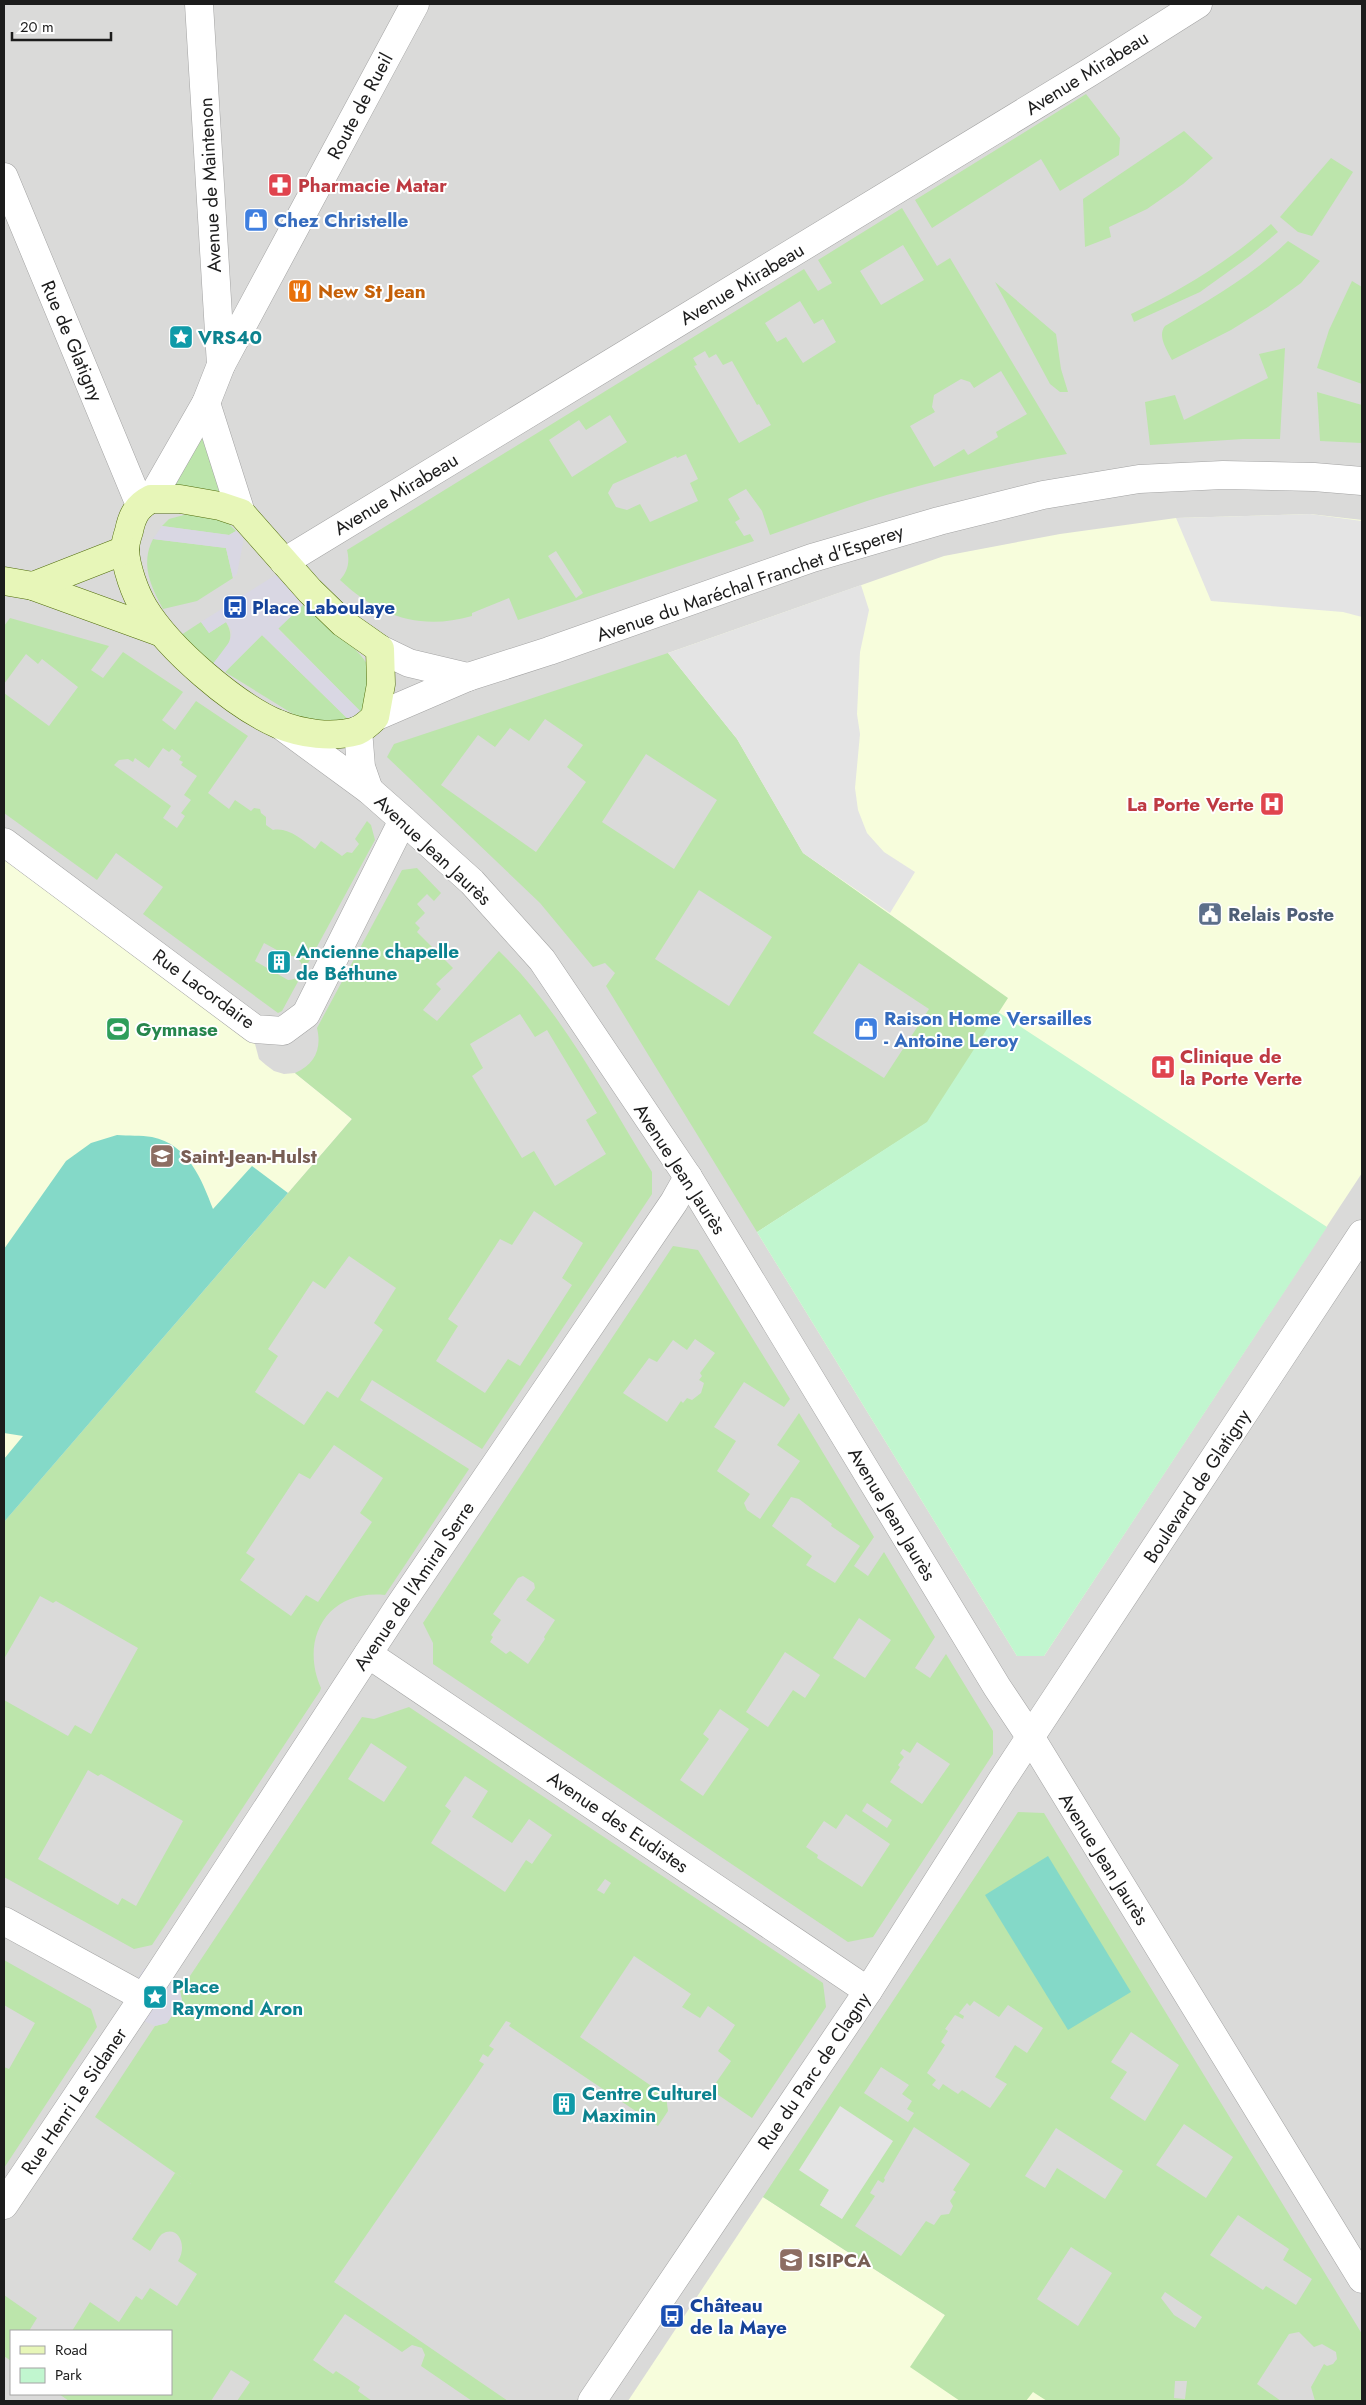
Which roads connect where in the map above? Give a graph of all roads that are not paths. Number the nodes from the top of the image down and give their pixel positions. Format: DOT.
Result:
graph roads {
  1 [pos="199,4"];
  2 [pos="415,4"];
  3 [pos="1198,4"];
  4 [pos="4,177"];
  5 [pos="221,365"];
  6 [pos="206,403"];
  7 [pos="1362,481"];
  8 [pos="145,502"];
  9 [pos="241,513"];
  10 [pos="125,550"];
  11 [pos="284,562"];
  12 [pos="4,581"];
  13 [pos="33,586"];
  14 [pos="160,632"];
  15 [pos="380,649"];
  16 [pos="468,677"];
  17 [pos="279,724"];
  18 [pos="367,724"];
  19 [pos="369,790"];
  20 [pos="404,820"];
  21 [pos="4,842"];
  22 [pos="688,1177"];
  23 [pos="1362,1234"];
  24 [pos="368,1654"];
  25 [pos="1031,1738"];
  26 [pos="4,1921"];
  27 [pos="868,1991"];
  28 [pos="144,1997"];
  29 [pos="4,2205"];
  30 [pos="1362,2279"];
  31 [pos="592,2401"];
  1 -- 5 [label="street, Avenue de Maintenon"];
  2 -- 5 [label="street, Route de Rueil"];
  3 -- 11 [label="street, Avenue Mirabeau"];
  4 -- 8 [label="street, Rue de Glatigny"];
  5 -- 6 [label="street, Route de Rueil"];
  6 -- 8 [label="street, Route de Rueil"];
  6 -- 9 [label="street"];
  7 -- 16 [label="street, Avenue du Maréchal Franchet d'Esperey"];
  8 -- 9 [label="main road"];
  8 -- 10 [label="main road"];
  9 -- 11 [label="main road"];
  10 -- 13 [label="main road"];
  10 -- 14 [label="main road"];
  11 -- 15 [label="main road"];
  12 -- 13 [label="main road"];
  13 -- 14 [label="main road"];
  14 -- 17 [label="main road"];
  15 -- 16 [label="street"];
  15 -- 18 [label="main road"];
  16 -- 18 [label="street, Avenue du Maréchal Franchet d'Esperey"];
  17 -- 18 [label="main road"];
  17 -- 19 [label="street, Avenue Jean Jaurès"];
  18 -- 19 [label="street, Avenue Jean Jaurès"];
  19 -- 20 [label="street, Avenue Jean Jaurès"];
  20 -- 21 [label="street, Rue Lacordaire"];
  20 -- 22 [label="street, Avenue Jean Jaurès"];
  22 -- 24 [label="street, Avenue de l'Amiral Serre"];
  22 -- 25 [label="street, Avenue Jean Jaurès"];
  23 -- 25 [label="street, Boulevard de Glatigny"];
  24 -- 27 [label="street, Avenue des Eudistes"];
  24 -- 28 [label="street, Avenue de l'Amiral Serre"];
  25 -- 27 [label="street, Rue du Parc de Clagny"];
  25 -- 30 [label="street, Avenue Jean Jaurès"];
  26 -- 28 [label="street"];
  27 -- 31 [label="street, Rue du Parc de Clagny"];
  28 -- 29 [label="street, Rue Henri Le Sidaner"];
}
